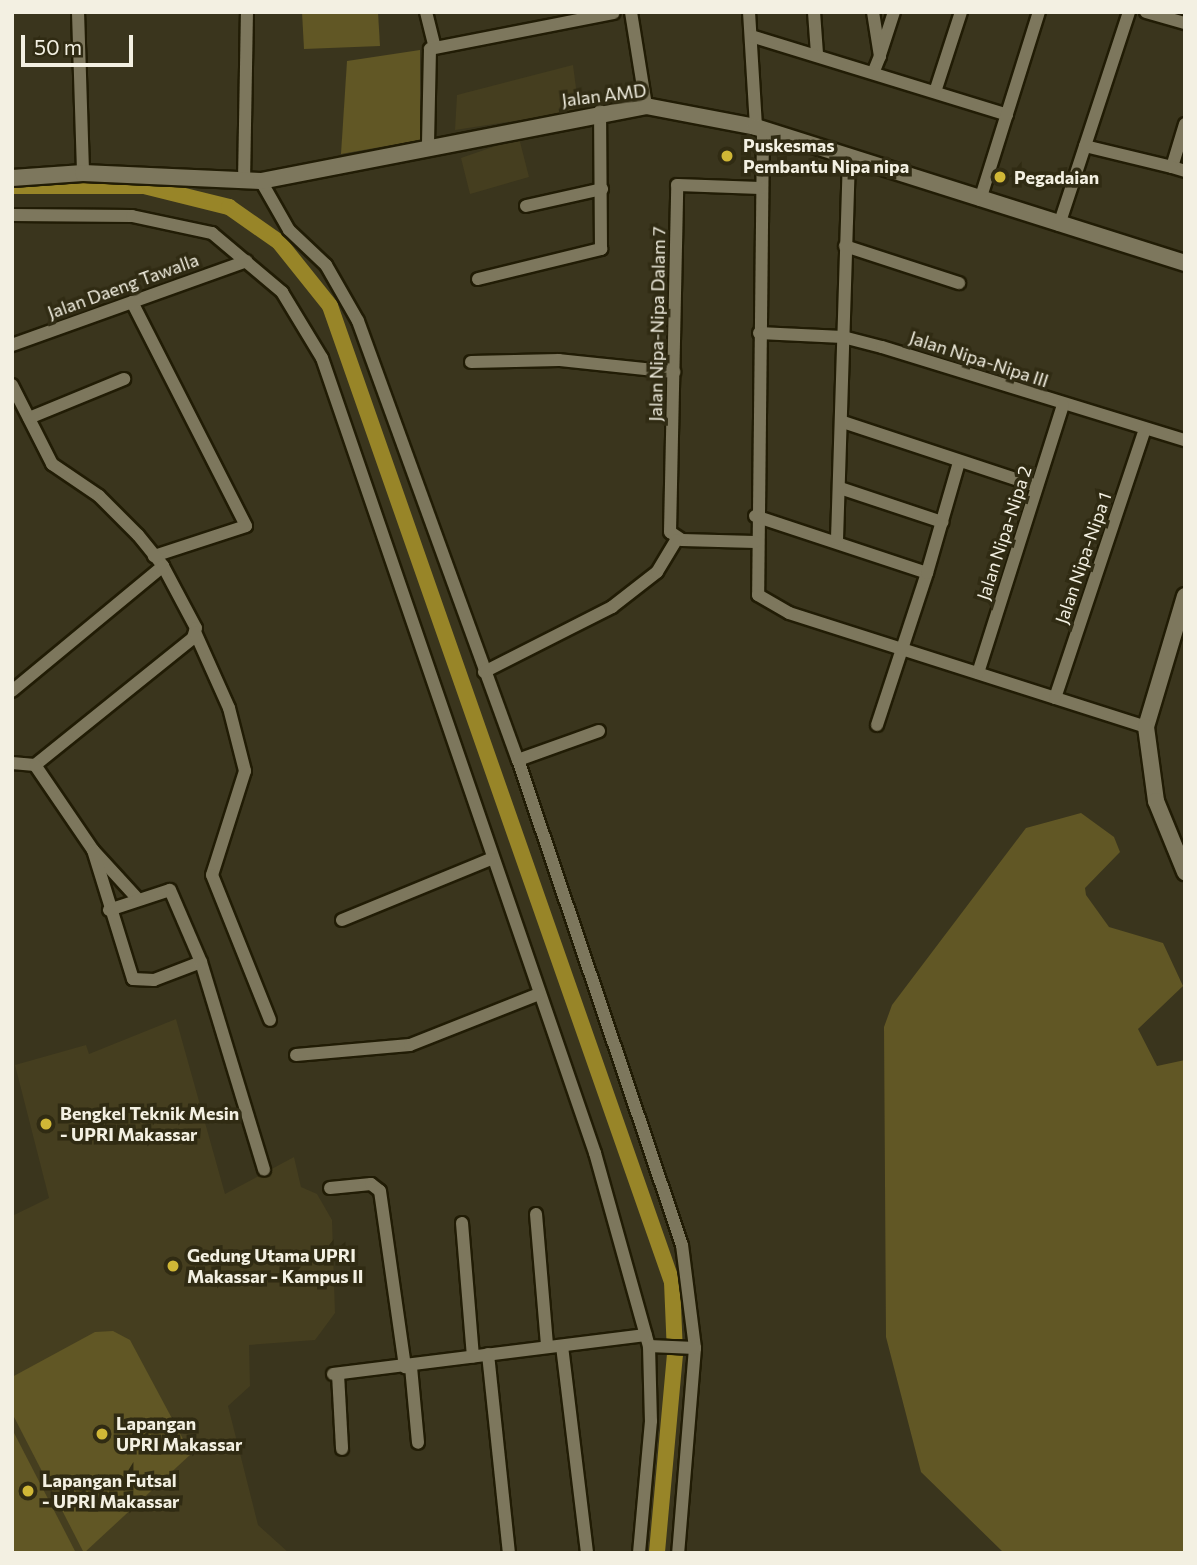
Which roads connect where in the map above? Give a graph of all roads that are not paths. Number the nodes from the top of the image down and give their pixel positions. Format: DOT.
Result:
graph roads {
  1 [pos="78,12"];
  2 [pos="247,12"];
  3 [pos="426,12"];
  4 [pos="631,12"];
  5 [pos="749,12"];
  6 [pos="814,12"];
  7 [pos="873,12"];
  8 [pos="894,12"];
  9 [pos="961,12"];
  10 [pos="1038,12"];
  11 [pos="1129,12"];
  12 [pos="1146,12"];
  13 [pos="612,13"];
  14 [pos="1185,23"];
  15 [pos="751,36"];
  16 [pos="435,47"];
  17 [pos="817,54"];
  18 [pos="880,56"];
  19 [pos="874,71"];
  20 [pos="935,92"];
  21 [pos="646,106"];
  22 [pos="600,111"];
  23 [pos="1007,115"];
  24 [pos="1185,124"];
  25 [pos="759,128"];
  26 [pos="428,144"];
  27 [pos="1085,146"];
  28 [pos="849,160"];
  29 [pos="1172,167"];
  30 [pos="1185,171"];
  31 [pos="83,173"];
  32 [pos="12,178"];
  33 [pos="261,181"];
  34 [pos="244,182"];
  35 [pos="761,188"];
  36 [pos="602,190"];
  37 [pos="980,200"];
  38 [pos="526,206"];
  39 [pos="12,215"];
  40 [pos="1059,225"];
  41 [pos="845,246"];
  42 [pos="246,261"];
  43 [pos="1185,262"];
  44 [pos="478,279"];
  45 [pos="958,283"];
  46 [pos="132,302"];
  47 [pos="758,333"];
  48 [pos="843,337"];
  49 [pos="12,345"];
  50 [pos="471,362"];
  51 [pos="674,372"];
  52 [pos="124,379"];
  53 [pos="12,385"];
  54 [pos="1063,405"];
  55 [pos="29,418"];
  56 [pos="843,422"];
  57 [pos="1145,429"];
  58 [pos="1185,440"];
  59 [pos="959,462"];
  60 [pos="1037,486"];
  61 [pos="839,488"];
  62 [pos="755,516"];
  63 [pos="942,522"];
  64 [pos="837,539"];
  65 [pos="679,540"];
  66 [pos="755,542"];
  67 [pos="154,555"];
  68 [pos="163,566"];
  69 [pos="927,573"];
  70 [pos="1185,597"];
  71 [pos="195,632"];
  72 [pos="900,646"];
  73 [pos="484,672"];
  74 [pos="978,673"];
  75 [pos="12,691"];
  76 [pos="1055,698"];
  77 [pos="877,725"];
  78 [pos="1146,727"];
  79 [pos="599,731"];
  80 [pos="518,760"];
  81 [pos="12,763"];
  82 [pos="35,765"];
  83 [pos="93,850"];
  84 [pos="491,859"];
  85 [pos="1185,872"];
  86 [pos="136,897"];
  87 [pos="109,910"];
  88 [pos="342,920"];
  89 [pos="201,962"];
  90 [pos="539,994"];
  91 [pos="270,1020"];
  92 [pos="296,1055"];
  93 [pos="264,1170"];
  94 [pos="330,1188"];
  95 [pos="536,1214"];
  96 [pos="462,1223"];
  97 [pos="648,1341"];
  98 [pos="547,1346"];
  99 [pos="562,1346"];
  100 [pos="689,1349"];
  101 [pos="488,1354"];
  102 [pos="473,1357"];
  103 [pos="408,1367"];
  104 [pos="418,1443"];
  105 [pos="342,1449"];
  106 [pos="509,1553"];
  107 [pos="587,1553"];
  108 [pos="639,1553"];
  109 [pos="678,1553"];
  1 -- 31 [label="street"];
  2 -- 34 [label="street"];
  3 -- 16 [label="street"];
  4 -- 21 [label="street"];
  5 -- 15 [label="street"];
  6 -- 17 [label="street"];
  7 -- 18 [label="street"];
  8 -- 18 [label="street"];
  9 -- 20 [label="street"];
  10 -- 23 [label="street"];
  11 -- 27 [label="street"];
  12 -- 14 [label="street"];
  13 -- 16 [label="street"];
  15 -- 17 [label="street"];
  15 -- 25 [label="street"];
  16 -- 26 [label="street"];
  17 -- 19 [label="street"];
  18 -- 19 [label="street"];
  19 -- 20 [label="street"];
  20 -- 23 [label="street"];
  21 -- 22 [label="street, Jalan AMD"];
  21 -- 25 [label="street, Jalan AMD"];
  22 -- 26 [label="street, Jalan AMD"];
  22 -- 36 [label="street"];
  23 -- 37 [label="street"];
  24 -- 29 [label="street"];
  25 -- 28 [label="street, Jalan AMD"];
  25 -- 35 [label="street"];
  26 -- 33 [label="street, Jalan AMD"];
  27 -- 29 [label="street"];
  27 -- 40 [label="street"];
  28 -- 37 [label="street, Jalan AMD"];
  28 -- 41 [label="street"];
  29 -- 30 [label="street"];
  31 -- 32 [label="street, Jalan AMD"];
  31 -- 34 [label="street, Jalan AMD"];
  33 -- 34 [label="street, Jalan AMD"];
  33 -- 73 [label="street"];
  35 -- 47 [label="street"];
  35 -- 51 [label="street, Jalan Nipa-Nipa Dalam 7"];
  36 -- 38 [label="street"];
  36 -- 44 [label="street"];
  37 -- 40 [label="street, Jalan AMD"];
  39 -- 42 [label="street"];
  40 -- 43 [label="street, Jalan AMD"];
  41 -- 45 [label="street"];
  41 -- 48 [label="street"];
  42 -- 46 [label="street, Jalan Daeng Tawalla"];
  42 -- 84 [label="street"];
  46 -- 49 [label="street, Jalan Daeng Tawalla"];
  46 -- 67 [label="street"];
  47 -- 48 [label="street, Jalan Nipa-Nipa III"];
  47 -- 62 [label="street"];
  48 -- 54 [label="street, Jalan Nipa-Nipa III"];
  48 -- 56 [label="street"];
  50 -- 51 [label="street"];
  51 -- 65 [label="street, Jalan Nipa-Nipa Dalam 7"];
  52 -- 55 [label="street"];
  53 -- 55 [label="street"];
  54 -- 57 [label="street, Jalan Nipa-Nipa III"];
  54 -- 60 [label="street, Jalan Nipa-Nipa 2"];
  55 -- 67 [label="street"];
  56 -- 59 [label="street"];
  56 -- 61 [label="street"];
  57 -- 58 [label="street, Jalan Nipa-Nipa III"];
  57 -- 76 [label="street, Jalan Nipa-Nipa 1"];
  59 -- 60 [label="street"];
  59 -- 63 [label="street"];
  60 -- 74 [label="street, Jalan Nipa-Nipa 2"];
  61 -- 63 [label="street"];
  61 -- 64 [label="street"];
  62 -- 64 [label="street"];
  62 -- 66 [label="street"];
  63 -- 69 [label="street"];
  64 -- 69 [label="street"];
  65 -- 66 [label="street"];
  65 -- 73 [label="street"];
  66 -- 72 [label="street"];
  67 -- 68 [label="street"];
  68 -- 71 [label="street"];
  68 -- 75 [label="street"];
  69 -- 72 [label="street"];
  70 -- 78 [label="street"];
  71 -- 82 [label="street"];
  71 -- 91 [label="street"];
  72 -- 74 [label="street"];
  72 -- 77 [label="street"];
  73 -- 80 [label="street"];
  74 -- 76 [label="street"];
  76 -- 78 [label="street"];
  78 -- 85 [label="street"];
  79 -- 80 [label="street"];
  80 -- 100 [label="street"];
  81 -- 82 [label="street"];
  82 -- 83 [label="street"];
  83 -- 86 [label="street"];
  83 -- 87 [label="street"];
  84 -- 88 [label="street"];
  84 -- 90 [label="street"];
  86 -- 87 [label="street"];
  86 -- 89 [label="street"];
  87 -- 89 [label="street"];
  89 -- 93 [label="street"];
  90 -- 92 [label="street"];
  90 -- 97 [label="street"];
  94 -- 103 [label="street"];
  95 -- 98 [label="street"];
  96 -- 102 [label="street"];
  97 -- 99 [label="street"];
  97 -- 100 [label="street"];
  97 -- 108 [label="street"];
  98 -- 99 [label="street"];
  98 -- 101 [label="street"];
  99 -- 107 [label="street"];
  100 -- 109 [label="street"];
  101 -- 102 [label="street"];
  101 -- 106 [label="street"];
  102 -- 103 [label="street"];
  103 -- 104 [label="street"];
  103 -- 105 [label="street"];
}
